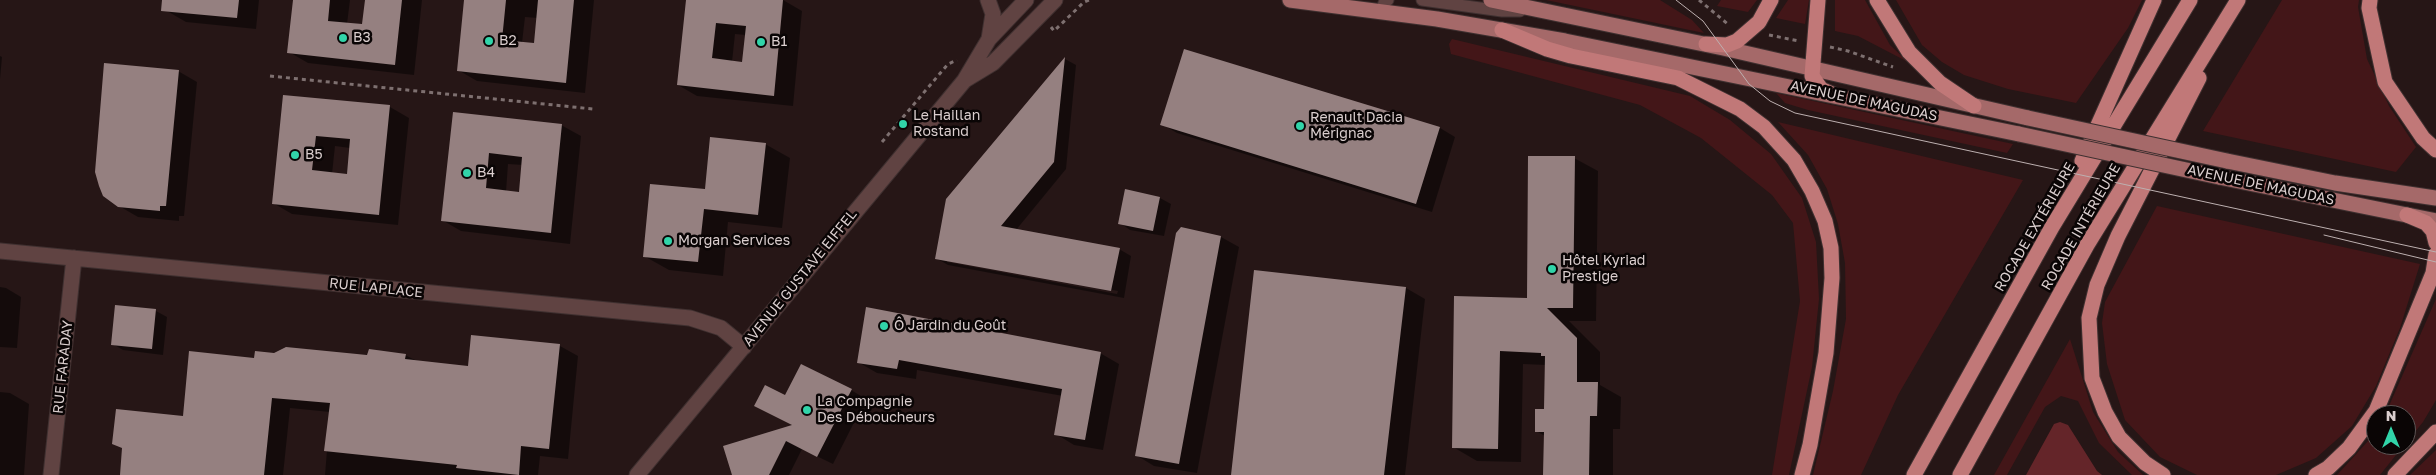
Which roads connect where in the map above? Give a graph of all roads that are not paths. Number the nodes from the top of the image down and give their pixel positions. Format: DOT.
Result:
graph roads {
  1 [pos="988,0"];
  2 [pos="1026,0"];
  3 [pos="1054,0"];
  4 [pos="1290,0"];
  5 [pos="1422,0"];
  6 [pos="1491,0"];
  7 [pos="1771,0"];
  8 [pos="1818,0"];
  9 [pos="1877,0"];
  10 [pos="2154,0"];
  11 [pos="2190,0"];
  12 [pos="2239,0"];
  13 [pos="2370,0"];
  14 [pos="1530,4"];
  15 [pos="1384,6"];
  16 [pos="1502,30"];
  17 [pos="989,39"];
  18 [pos="1706,44"];
  19 [pos="1811,68"];
  20 [pos="964,81"];
  21 [pos="1834,95"];
  22 [pos="1974,106"];
  23 [pos="2436,150"];
  24 [pos="2436,198"];
  25 [pos="2407,215"];
  26 [pos="2436,221"];
  27 [pos="2052,227"];
  28 [pos="2436,243"];
  29 [pos="0,251"];
  30 [pos="2436,254"];
  31 [pos="74,258"];
  32 [pos="744,347"];
  33 [pos="2436,432"];
  34 [pos="51,475"];
  35 [pos="637,475"];
  36 [pos="1802,475"];
  37 [pos="1914,475"];
  38 [pos="1960,475"];
  39 [pos="2163,475"];
  40 [pos="2316,475"];
  41 [pos="2395,475"];
  1 -- 17 [label="street, AVENUE GUSTAVE EIFFEL"];
  2 -- 17 [label="street, AVENUE GUSTAVE EIFFEL"];
  3 -- 20 [label="street, AVENUE GUSTAVE EIFFEL"];
  4 -- 15 [label="main road, AVENUE DE MAGUDAS"];
  5 -- 14 [label="lane"];
  6 -- 14 [label="main road, AVENUE DE MAGUDAS"];
  7 -- 18 [label="highway"];
  8 -- 19 [label="highway"];
  9 -- 22 [label="highway"];
  10 -- 27 [label="highway"];
  11 -- 27 [label="highway, ROCADE EXTÉRIEURE"];
  12 -- 38 [label="highway, ROCADE INTÉRIEURE"];
  12 -- 39 [label="highway"];
  13 -- 23 [label="highway"];
  14 -- 18 [label="main road, AVENUE DE MAGUDAS"];
  15 -- 16 [label="main road, AVENUE DE MAGUDAS"];
  16 -- 21 [label="main road, AVENUE DE MAGUDAS"];
  16 -- 36 [label="highway"];
  17 -- 20 [label="street, AVENUE GUSTAVE EIFFEL"];
  18 -- 19 [label="main road, AVENUE DE MAGUDAS"];
  19 -- 21 [label="highway"];
  19 -- 22 [label="main road, AVENUE DE MAGUDAS"];
  20 -- 32 [label="street, AVENUE GUSTAVE EIFFEL"];
  21 -- 25 [label="main road, AVENUE DE MAGUDAS, bridge"];
  22 -- 24 [label="main road, AVENUE DE MAGUDAS, bridge"];
  25 -- 26 [label="main road, AVENUE DE MAGUDAS"];
  25 -- 28 [label="highway"];
  27 -- 37 [label="highway, ROCADE EXTÉRIEURE"];
  29 -- 31 [label="street, RUE LAPLACE"];
  30 -- 40 [label="highway"];
  31 -- 32 [label="street, RUE LAPLACE"];
  31 -- 34 [label="street, RUE FARADAY"];
  32 -- 35 [label="street, AVENUE GUSTAVE EIFFEL"];
  33 -- 41 [label="highway"];
}
